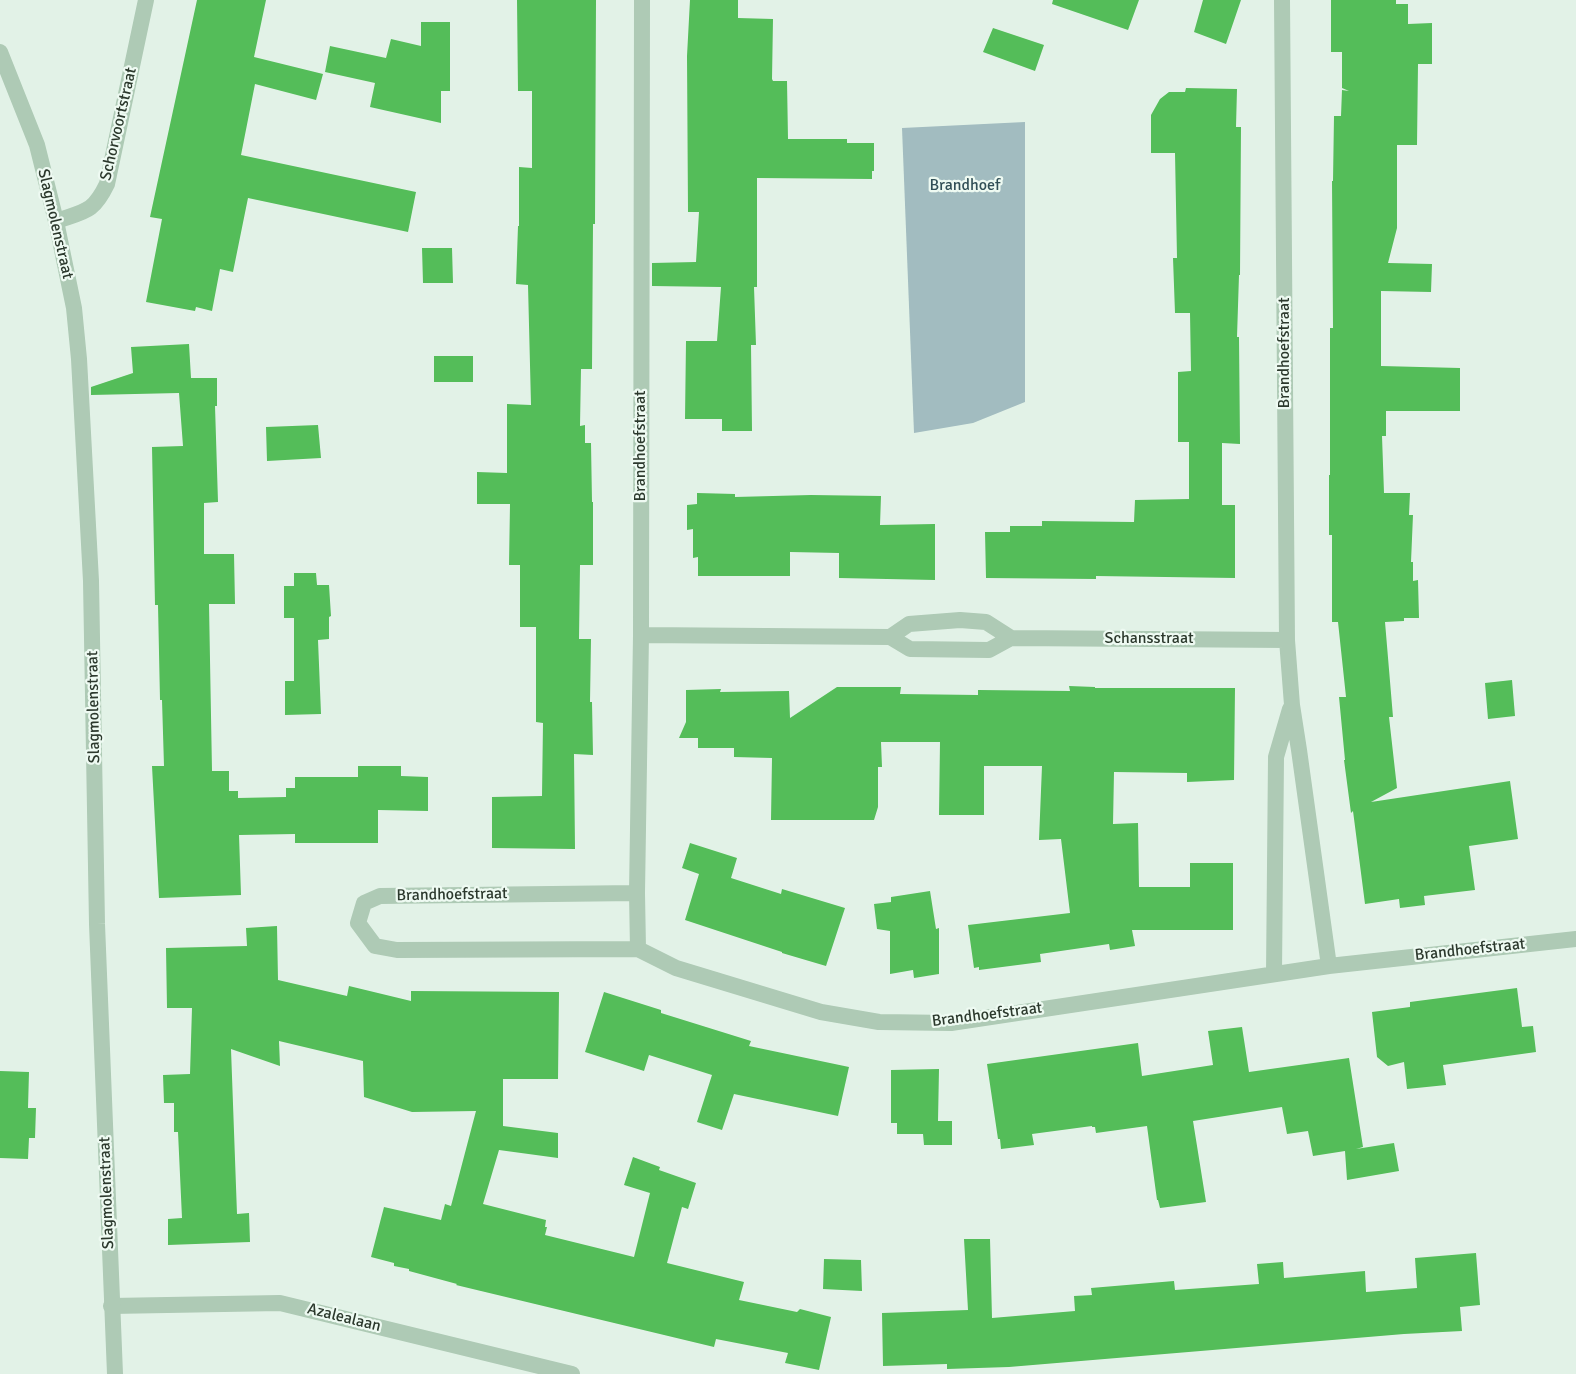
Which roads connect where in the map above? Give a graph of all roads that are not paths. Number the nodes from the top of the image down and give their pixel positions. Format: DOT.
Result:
graph roads {
  1 [pos="146,0"];
  2 [pos="642,0"];
  3 [pos="1282,0"];
  4 [pos="0,52"];
  5 [pos="56,221"];
  6 [pos="640,635"];
  7 [pos="891,637"];
  8 [pos="1011,638"];
  9 [pos="1287,640"];
  10 [pos="1292,705"];
  11 [pos="638,893"];
  12 [pos="1576,939"];
  13 [pos="638,950"];
  14 [pos="1329,966"];
  15 [pos="1274,975"];
  16 [pos="111,1306"];
  17 [pos="115,1374"];
  18 [pos="572,1374"];
  1 -- 5 [label="street, Schorvoortstraat"];
  2 -- 6 [label="street, Brandhoefstraat"];
  3 -- 9 [label="street, Brandhoefstraat"];
  4 -- 5 [label="street, Slagmolenstraat"];
  5 -- 16 [label="street, Slagmolenstraat"];
  6 -- 7 [label="street, Schansstraat"];
  6 -- 11 [label="street, Brandhoefstraat"];
  7 -- 8 [label="street, Schansstraat"];
  7 -- 8 [label="street, Schansstraat"];
  8 -- 9 [label="street, Schansstraat"];
  9 -- 10 [label="street, Brandhoefstraat"];
  10 -- 14 [label="street, Brandhoefstraat"];
  10 -- 15 [label="street, Brandhoefstraat"];
  11 -- 13 [label="street, Brandhoefstraat"];
  11 -- 13 [label="street, Brandhoefstraat"];
  12 -- 14 [label="street, Brandhoefstraat"];
  13 -- 15 [label="street, Brandhoefstraat"];
  14 -- 15 [label="street, Brandhoefstraat"];
  16 -- 17 [label="street, Slagmolenstraat"];
  16 -- 18 [label="street, Azalealaan"];
}
